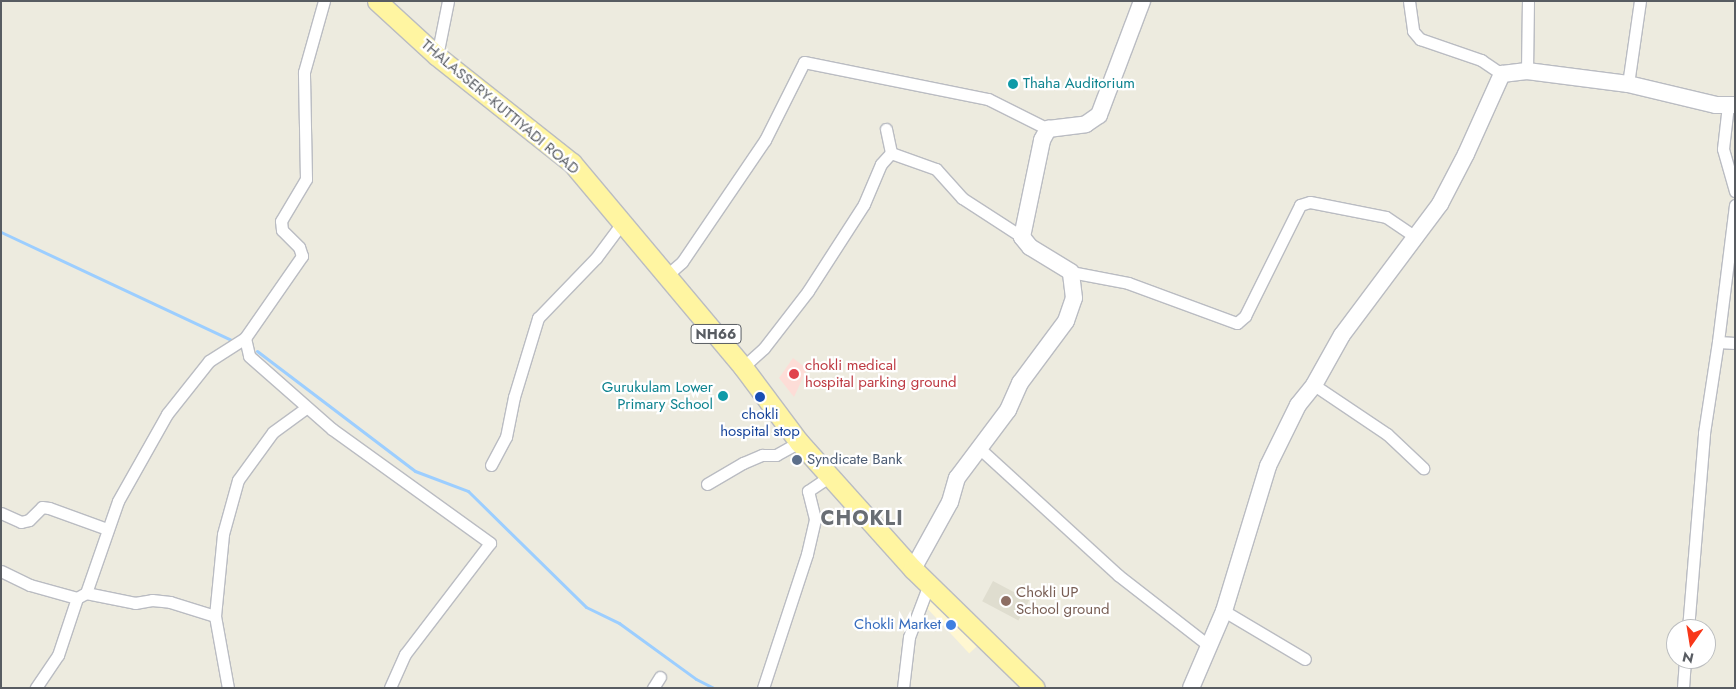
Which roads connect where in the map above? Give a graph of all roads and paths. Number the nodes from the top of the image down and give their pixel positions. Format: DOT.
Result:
graph roads {
  1 [pos="324,1"];
  2 [pos="377,1"];
  3 [pos="448,1"];
  4 [pos="1142,1"];
  5 [pos="1409,1"];
  6 [pos="1528,1"];
  7 [pos="1640,1"];
  8 [pos="437,56"];
  9 [pos="1527,71"];
  10 [pos="1502,74"];
  11 [pos="1628,84"];
  12 [pos="1732,106"];
  13 [pos="886,129"];
  14 [pos="1048,129"];
  15 [pos="891,153"];
  16 [pos="1735,191"];
  17 [pos="1735,205"];
  18 [pos="622,223"];
  19 [pos="1022,237"];
  20 [pos="1417,238"];
  21 [pos="1071,272"];
  22 [pos="666,276"];
  23 [pos="245,338"];
  24 [pos="1718,342"];
  25 [pos="1735,343"];
  26 [pos="743,366"];
  27 [pos="1314,385"];
  28 [pos="306,408"];
  29 [pos="799,442"];
  30 [pos="979,448"];
  31 [pos="491,465"];
  32 [pos="1422,468"];
  33 [pos="830,476"];
  34 [pos="707,484"];
  35 [pos="1,513"];
  36 [pos="107,529"];
  37 [pos="913,569"];
  38 [pos="1,571"];
  39 [pos="929,584"];
  40 [pos="82,596"];
  41 [pos="1224,611"];
  42 [pos="215,616"];
  43 [pos="1689,619"];
  44 [pos="1208,645"];
  45 [pos="1304,659"];
  46 [pos="1684,669"];
  47 [pos="660,677"];
  48 [pos="36,688"];
  49 [pos="228,688"];
  50 [pos="390,688"];
  51 [pos="653,688"];
  52 [pos="763,688"];
  53 [pos="903,688"];
  54 [pos="1035,688"];
  55 [pos="1191,688"];
  56 [pos="1683,688"];
  1 -- 23 [label="street"];
  2 -- 8 [label="main road, THALASSERY-KUTTIYADI ROAD / NH66"];
  3 -- 8 [label="street"];
  4 -- 14 [label="main road"];
  5 -- 10 [label="street"];
  6 -- 9 [label="street"];
  7 -- 11 [label="street"];
  8 -- 18 [label="main road, THALASSERY-KUTTIYADI ROAD / NH66"];
  9 -- 10 [label="main road"];
  9 -- 11 [label="main road"];
  10 -- 20 [label="main road"];
  11 -- 12 [label="main road"];
  12 -- 16 [label="street"];
  13 -- 15 [label="street"];
  14 -- 19 [label="main road"];
  14 -- 22 [label="street"];
  15 -- 19 [label="street"];
  15 -- 26 [label="street"];
  17 -- 24 [label="street"];
  18 -- 22 [label="main road, THALASSERY-KUTTIYADI ROAD / NH66"];
  18 -- 31 [label="street"];
  19 -- 21 [label="main road"];
  20 -- 21 [label="street"];
  20 -- 27 [label="main road"];
  21 -- 30 [label="main road"];
  22 -- 26 [label="main road, THALASSERY-KUTTIYADI ROAD / NH66"];
  23 -- 28 [label="street"];
  23 -- 36 [label="street"];
  24 -- 25 [label="street"];
  24 -- 43 [label="street"];
  26 -- 29 [label="main road, THALASSERY-KUTTIYADI ROAD / NH66"];
  27 -- 32 [label="street"];
  27 -- 41 [label="main road"];
  28 -- 42 [label="street"];
  28 -- 50 [label="street"];
  29 -- 33 [label="main road, THALASSERY-KUTTIYADI ROAD / NH66"];
  29 -- 34 [label="street"];
  30 -- 37 [label="main road"];
  30 -- 44 [label="street"];
  33 -- 37 [label="main road, THALASSERY-KUTTIYADI ROAD / NH66"];
  33 -- 52 [label="street"];
  35 -- 36 [label="street"];
  36 -- 40 [label="street"];
  37 -- 39 [label="main road, THALASSERY-KUTTIYADI ROAD / NH66"];
  38 -- 40 [label="street"];
  39 -- 53 [label="street"];
  39 -- 54 [label="main road, THALASSERY-KUTTIYADI ROAD / NH66"];
  40 -- 42 [label="street"];
  40 -- 48 [label="street"];
  41 -- 44 [label="main road"];
  41 -- 45 [label="street"];
  42 -- 49 [label="street"];
  44 -- 55 [label="main road"];
  46 -- 56 [label="street"];
  47 -- 51 [label="street"];
}
